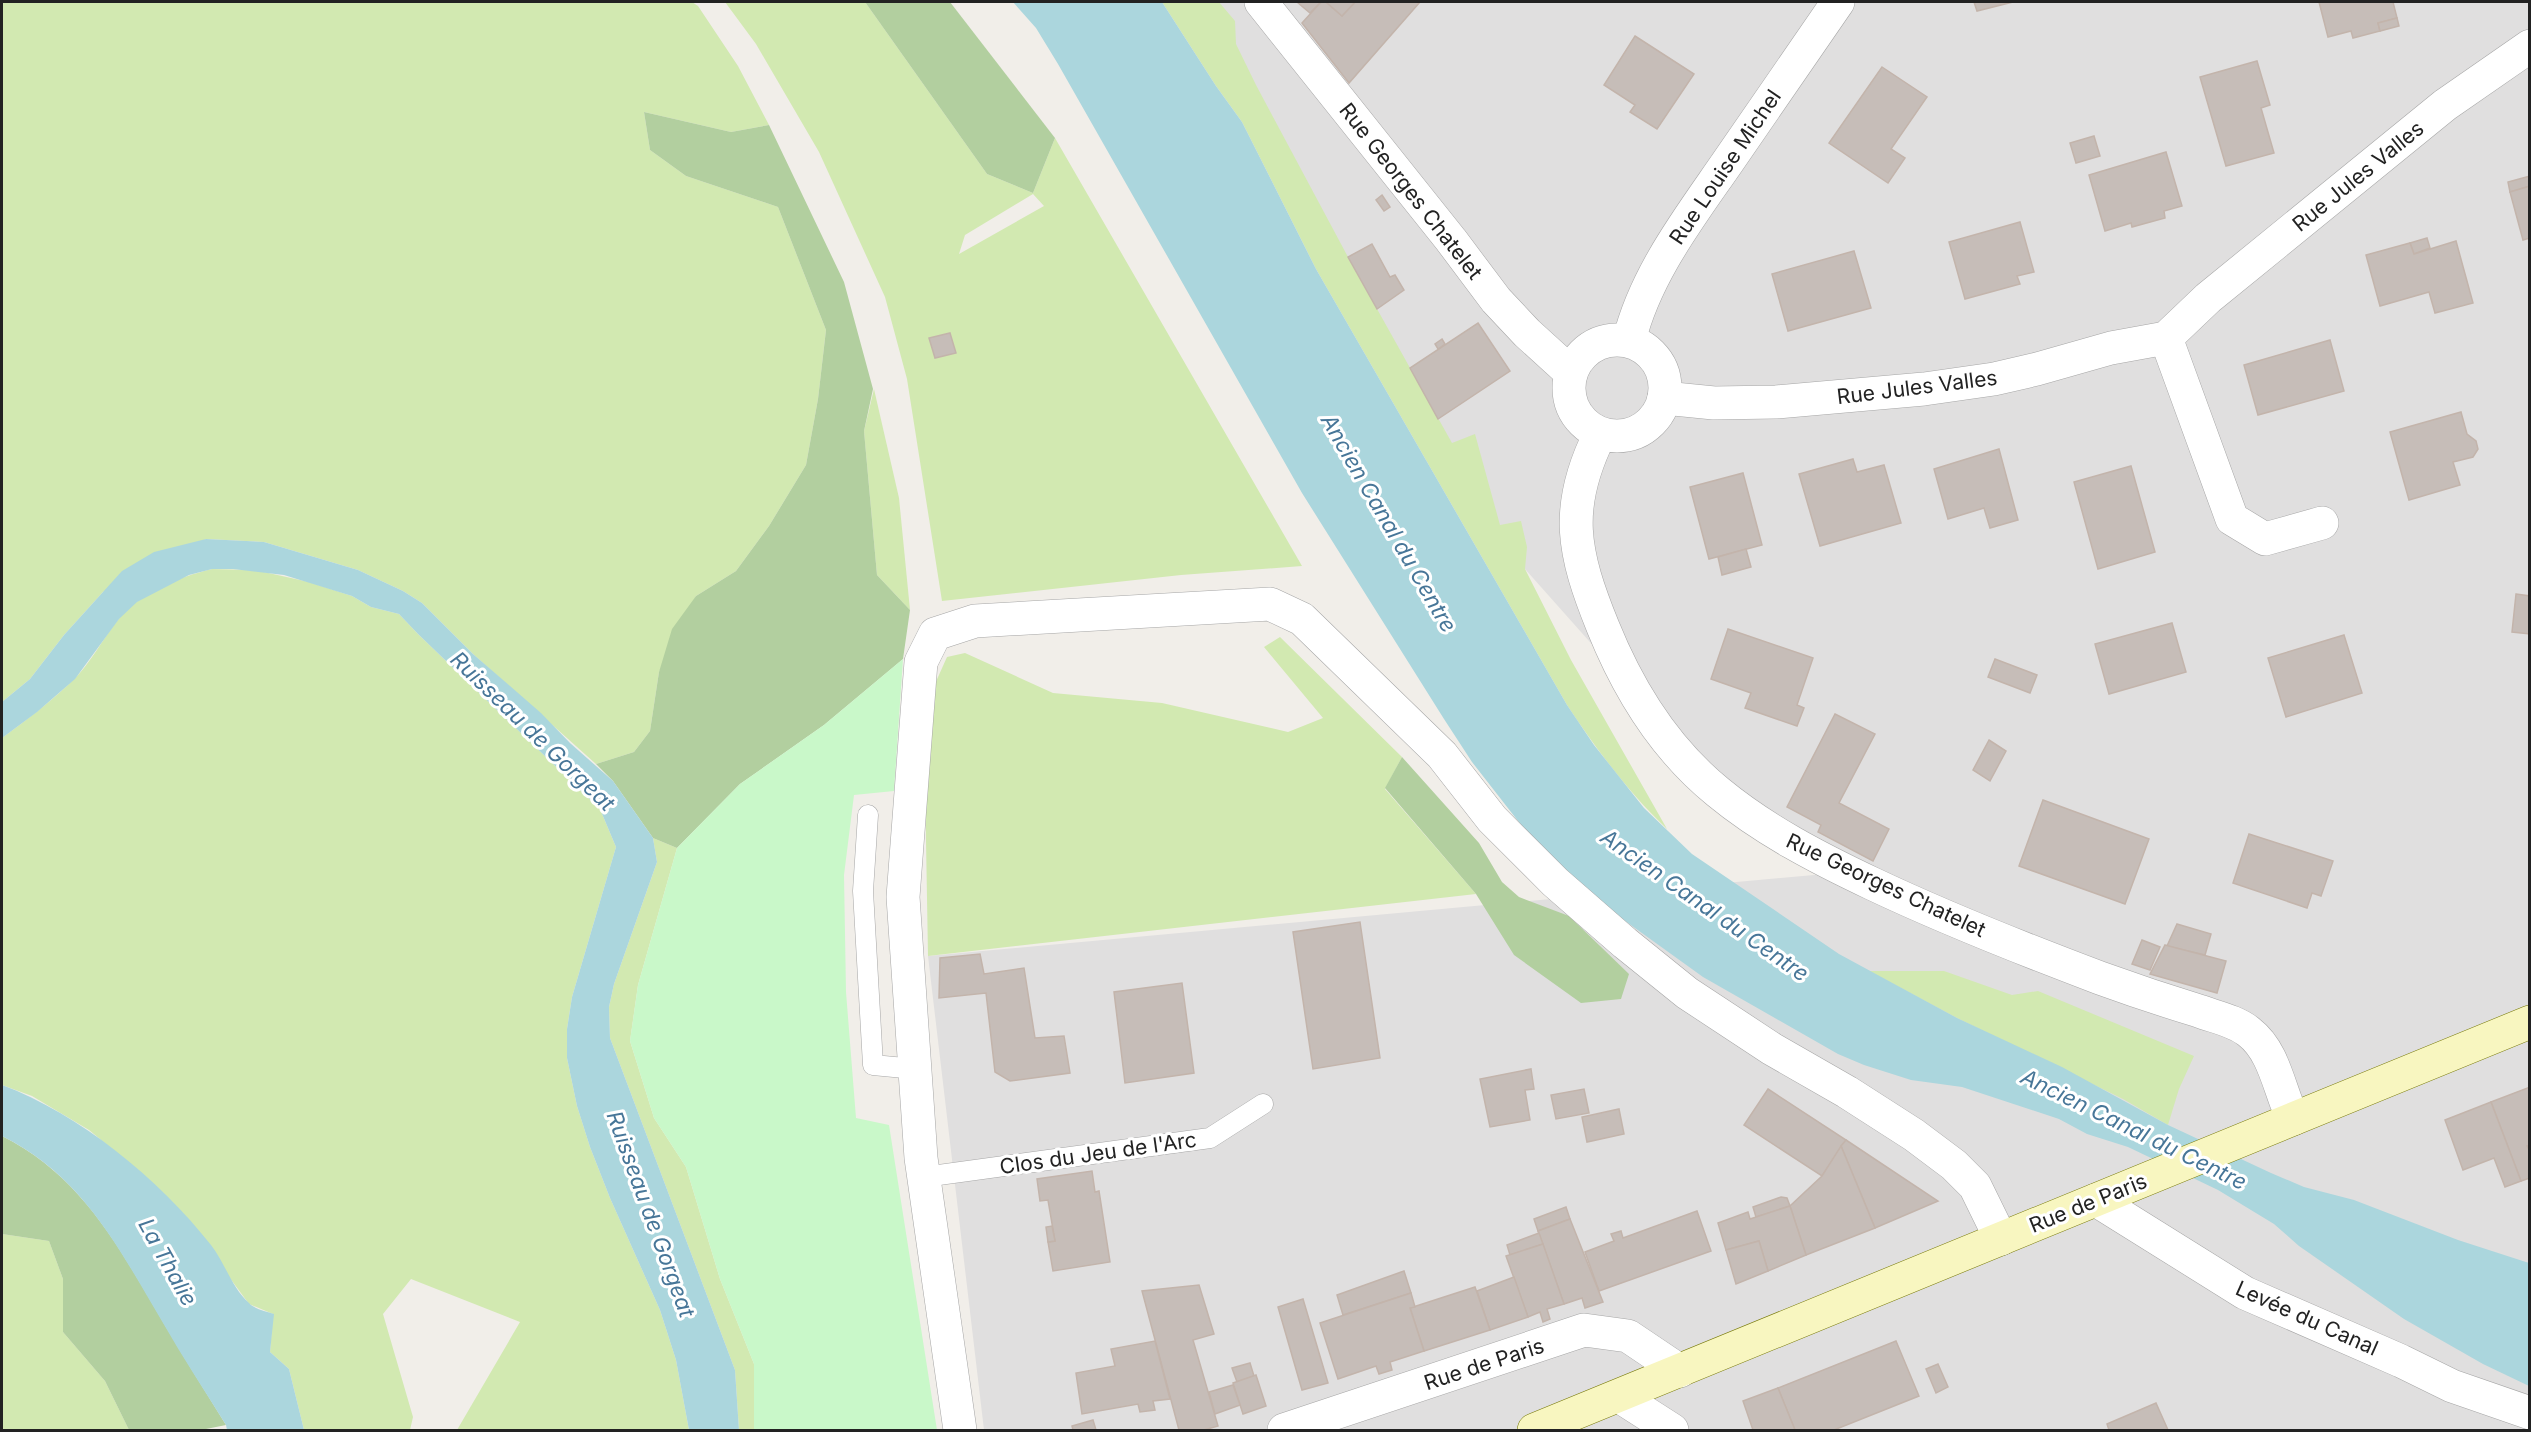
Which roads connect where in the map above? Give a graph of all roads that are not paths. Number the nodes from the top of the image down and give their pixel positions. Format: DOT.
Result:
graph roads {
  1 [pos="1261,2"];
  2 [pos="1838,2"];
  3 [pos="2529,46"];
  4 [pos="2166,338"];
  5 [pos="1629,341"];
  6 [pos="1571,373"];
  7 [pos="1664,398"];
  8 [pos="1600,434"];
  9 [pos="2322,523"];
  10 [pos="868,816"];
  11 [pos="2529,1022"];
  12 [pos="915,1069"];
  13 [pos="1263,1104"];
  14 [pos="2286,1122"];
  15 [pos="924,1177"];
  16 [pos="2096,1200"];
  17 [pos="2001,1239"];
  18 [pos="1680,1371"];
  19 [pos="1619,1396"];
  20 [pos="2529,1413"];
  21 [pos="960,1431"];
  22 [pos="1284,1431"];
  23 [pos="1534,1431"];
  24 [pos="1672,1431"];
  1 -- 6 [label="street, Rue Georges Chatelet"];
  2 -- 5 [label="street, Rue Louise Michel"];
  3 -- 4 [label="street, Rue Jules Valles"];
  4 -- 7 [label="street, Rue Jules Valles"];
  4 -- 9 [label="street"];
  5 -- 6 [label="street"];
  5 -- 7 [label="street"];
  6 -- 8 [label="street"];
  7 -- 8 [label="street"];
  8 -- 14 [label="street, Rue Georges Chatelet"];
  10 -- 12 [label="lane"];
  11 -- 14 [label="main road, Rue de Paris"];
  12 -- 15 [label="street"];
  12 -- 17 [label="street"];
  13 -- 15 [label="lane, Clos du Jeu de l'Arc"];
  14 -- 16 [label="main road, Rue de Paris"];
  15 -- 21 [label="street"];
  16 -- 17 [label="main road, Rue de Paris"];
  16 -- 20 [label="street, Levée du Canal"];
  17 -- 18 [label="main road, Rue de Paris"];
  18 -- 19 [label="main road, Rue de Paris"];
  18 -- 22 [label="street, Rue de Paris"];
  19 -- 23 [label="main road, Rue de Paris"];
  19 -- 24 [label="street"];
}
